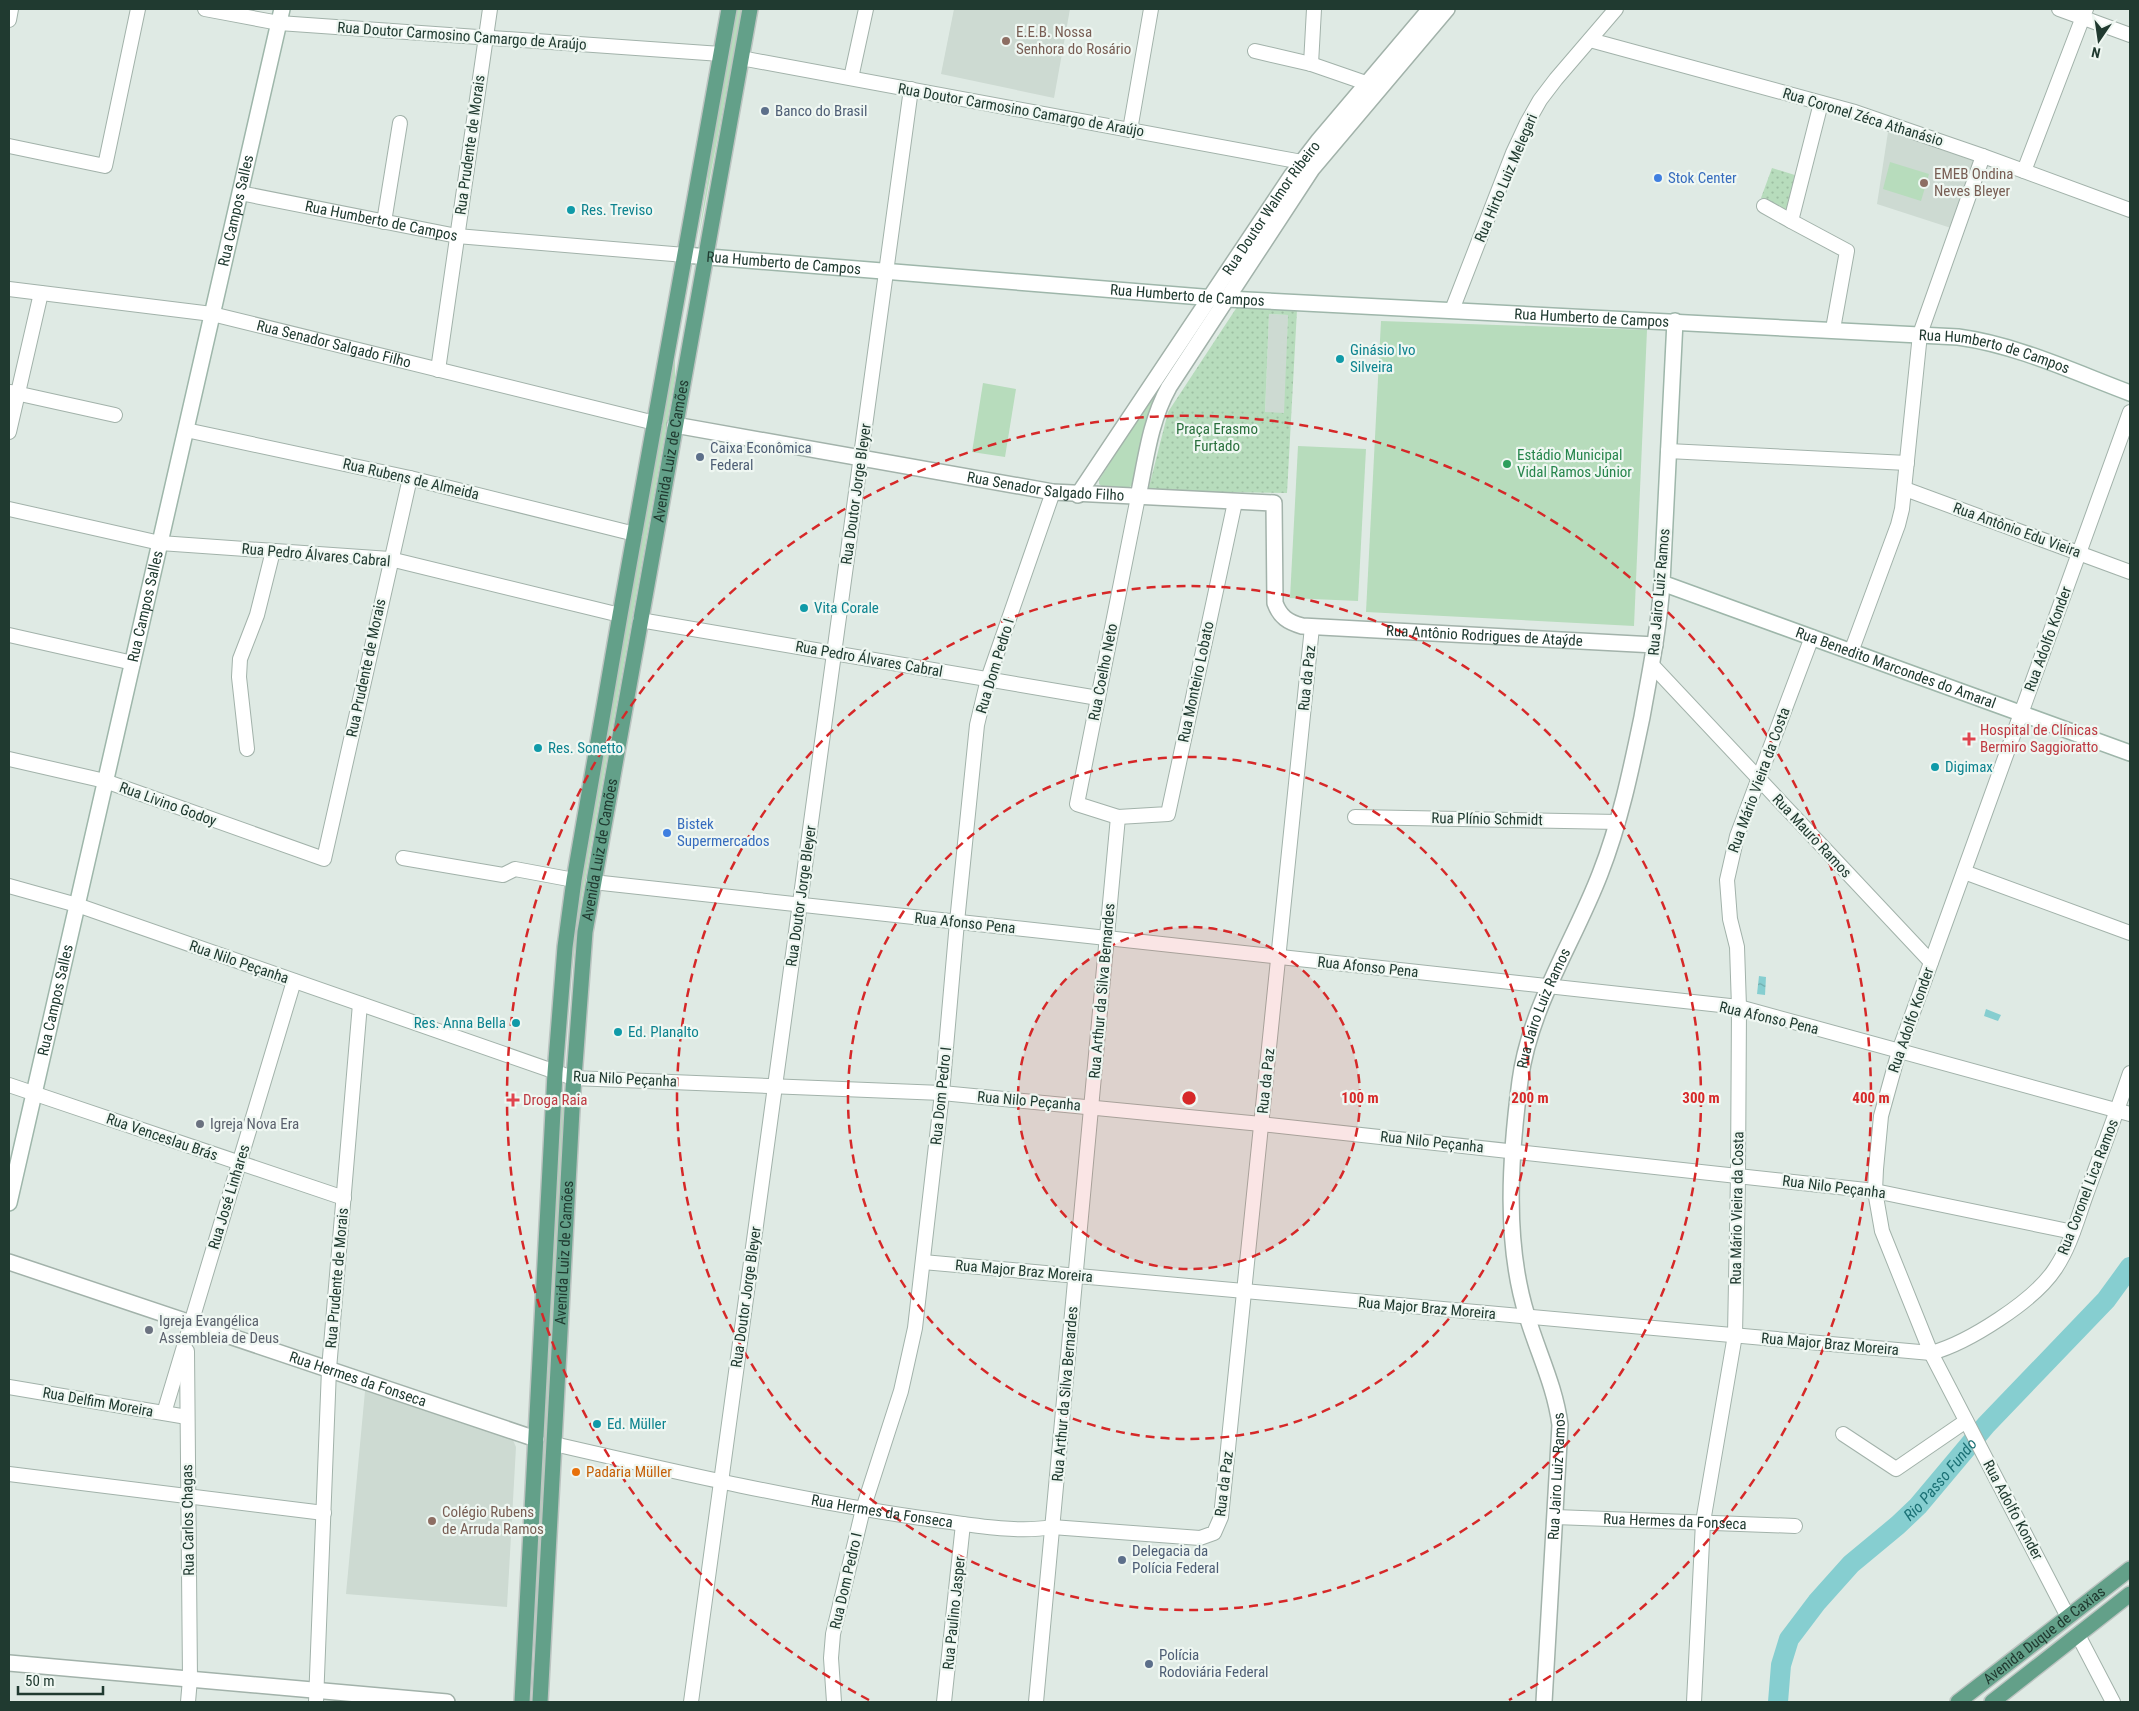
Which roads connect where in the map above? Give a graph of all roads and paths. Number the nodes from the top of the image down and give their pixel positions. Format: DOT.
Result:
graph roads {
  1 [pos="11,9"];
  2 [pos="138,9"];
  3 [pos="205,9"];
  4 [pos="490,9"];
  5 [pos="729,9"];
  6 [pos="750,9"];
  7 [pos="866,9"];
  8 [pos="1152,9"];
  9 [pos="1314,9"];
  10 [pos="1430,9"];
  11 [pos="1447,9"];
  12 [pos="1616,9"];
  13 [pos="2059,9"];
  14 [pos="2084,13"];
  15 [pos="281,16"];
  16 [pos="9,20"];
  17 [pos="2130,35"];
  18 [pos="486,38"];
  19 [pos="1590,40"];
  20 [pos="1255,51"];
  21 [pos="721,54"];
  22 [pos="741,58"];
  23 [pos="1311,64"];
  24 [pos="851,78"];
  25 [pos="1366,84"];
  26 [pos="911,89"];
  27 [pos="1821,103"];
  28 [pos="400,123"];
  29 [pos="1130,130"];
  30 [pos="9,146"];
  31 [pos="1983,156"];
  32 [pos="1302,162"];
  33 [pos="2024,171"];
  34 [pos="240,193"];
  35 [pos="1764,206"];
  36 [pos="2130,210"];
  37 [pos="1791,221"];
  38 [pos="384,222"];
  39 [pos="457,236"];
  40 [pos="686,255"];
  41 [pos="706,257"];
  42 [pos="886,271"];
  43 [pos="9,289"];
  44 [pos="41,293"];
  45 [pos="1210,298"];
  46 [pos="1227,299"];
  47 [pos="1452,310"];
  48 [pos="212,314"];
  49 [pos="1675,321"];
  50 [pos="1833,329"];
  51 [pos="1920,334"];
  52 [pos="438,370"];
  53 [pos="13,393"];
  54 [pos="2130,393"];
  55 [pos="2130,412"];
  56 [pos="115,415"];
  57 [pos="655,423"];
  58 [pos="675,425"];
  59 [pos="186,430"];
  60 [pos="9,432"];
  61 [pos="1668,451"];
  62 [pos="861,458"];
  63 [pos="1907,463"];
  64 [pos="410,478"];
  65 [pos="1905,489"];
  66 [pos="1053,492"];
  67 [pos="1078,494"];
  68 [pos="1138,497"];
  69 [pos="1235,502"];
  70 [pos="9,509"];
  71 [pos="636,534"];
  72 [pos="160,543"];
  73 [pos="273,551"];
  74 [pos="2079,553"];
  75 [pos="390,559"];
  76 [pos="2130,572"];
  77 [pos="1662,583"];
  78 [pos="620,615"];
  79 [pos="640,620"];
  80 [pos="1312,627"];
  81 [pos="9,635"];
  82 [pos="1812,637"];
  83 [pos="1655,645"];
  84 [pos="1851,652"];
  85 [pos="834,653"];
  86 [pos="132,663"];
  87 [pos="1652,666"];
  88 [pos="988,679"];
  89 [pos="1098,698"];
  90 [pos="2021,714"];
  91 [pos="247,749"];
  92 [pos="2130,753"];
  93 [pos="9,759"];
  94 [pos="1758,778"];
  95 [pos="105,781"];
  96 [pos="1118,817"];
  97 [pos="1355,817"];
  98 [pos="1618,822"];
  99 [pos="402,858"];
  100 [pos="324,859"];
  101 [pos="1964,872"];
  102 [pos="574,880"];
  103 [pos="593,882"];
  104 [pos="9,886"];
  105 [pos="800,904"];
  106 [pos="77,905"];
  107 [pos="957,922"];
  108 [pos="2130,933"];
  109 [pos="1107,938"];
  110 [pos="1278,957"];
  111 [pos="1931,962"];
  112 [pos="294,981"];
  113 [pos="1548,986"];
  114 [pos="360,1004"];
  115 [pos="1739,1007"];
  116 [pos="1899,1051"];
  117 [pos="555,1073"];
  118 [pos="2130,1073"];
  119 [pos="573,1078"];
  120 [pos="9,1085"];
  121 [pos="775,1086"];
  122 [pos="942,1093"];
  123 [pos="34,1094"];
  124 [pos="1091,1107"];
  125 [pos="2123,1112"];
  126 [pos="1261,1124"];
  127 [pos="1514,1151"];
  128 [pos="239,1163"];
  129 [pos="1738,1176"];
  130 [pos="1875,1191"];
  131 [pos="344,1198"];
  132 [pos="9,1203"];
  133 [pos="2073,1232"];
  134 [pos="9,1262"];
  135 [pos="923,1262"];
  136 [pos="1076,1276"];
  137 [pos="1244,1291"];
  138 [pos="1527,1316"];
  139 [pos="189,1330"];
  140 [pos="1735,1335"];
  141 [pos="1931,1353"];
  142 [pos="329,1369"];
  143 [pos="9,1386"];
  144 [pos="164,1413"];
  145 [pos="187,1417"];
  146 [pos="1973,1433"];
  147 [pos="1843,1434"];
  148 [pos="536,1439"];
  149 [pos="554,1444"];
  150 [pos="9,1474"];
  151 [pos="721,1483"];
  152 [pos="188,1496"];
  153 [pos="863,1509"];
  154 [pos="324,1512"];
  155 [pos="1555,1517"];
  156 [pos="1703,1522"];
  157 [pos="963,1524"];
  158 [pos="1795,1526"];
  159 [pos="1052,1527"];
  160 [pos="1214,1533"];
  161 [pos="2130,1568"];
  162 [pos="2130,1594"];
  163 [pos="2068,1617"];
  164 [pos="2078,1635"];
  165 [pos="9,1663"];
  166 [pos="190,1679"];
  167 [pos="317,1696"];
  168 [pos="188,1702"];
  169 [pos="447,1702"];
  170 [pos="522,1702"];
  171 [pos="540,1702"];
  172 [pos="691,1702"];
  173 [pos="834,1702"];
  174 [pos="944,1702"];
  175 [pos="1036,1702"];
  176 [pos="1544,1702"];
  177 [pos="1694,1702"];
  178 [pos="1958,1702"];
  179 [pos="1992,1702"];
  180 [pos="2113,1702"];
  1 -- 16 [label="street"];
  2 -- 30 [label="street"];
  3 -- 15 [label="street, Rua Doutor Carmosino Camargo de Araújo"];
  4 -- 18 [label="street, Rua Prudente de Morais"];
  5 -- 21 [label="main road, Avenida Luiz de Camões"];
  6 -- 22 [label="main road, Avenida Luiz de Camões"];
  7 -- 24 [label="street"];
  8 -- 29 [label="street"];
  9 -- 23 [label="street"];
  10 -- 25 [label="street, Rua Doutor Walmor Ribeiro"];
  11 -- 46 [label="street, Rua Doutor Walmor Ribeiro"];
  12 -- 19 [label="street, Rua Hirto Luiz Melegari"];
  13 -- 14 [label="street"];
  14 -- 17 [label="street"];
  14 -- 33 [label="street"];
  15 -- 18 [label="street, Rua Doutor Carmosino Camargo de Araújo"];
  15 -- 34 [label="street, Rua Campos Salles"];
  18 -- 21 [label="street, Rua Doutor Carmosino Camargo de Araújo"];
  18 -- 39 [label="street, Rua Prudente de Morais"];
  19 -- 27 [label="street, Rua Coronel Zéca Athanásio"];
  19 -- 47 [label="street, Rua Hirto Luiz Melegari"];
  20 -- 23 [label="street"];
  21 -- 40 [label="main road, Avenida Luiz de Camões"];
  22 -- 24 [label="street, Rua Doutor Carmosino Camargo de Araújo"];
  22 -- 41 [label="main road, Avenida Luiz de Camões"];
  23 -- 25 [label="street"];
  24 -- 26 [label="street, Rua Doutor Carmosino Camargo de Araújo"];
  25 -- 32 [label="street, Rua Doutor Walmor Ribeiro"];
  26 -- 29 [label="street, Rua Doutor Carmosino Camargo de Araújo"];
  26 -- 42 [label="street, Rua Doutor Jorge Bleyer"];
  27 -- 31 [label="street, Rua Coronel Zéca Athanásio"];
  27 -- 37 [label="street"];
  28 -- 38 [label="street"];
  29 -- 32 [label="street, Rua Doutor Carmosino Camargo de Araújo"];
  31 -- 33 [label="street, Rua Coronel Zéca Athanásio"];
  31 -- 51 [label="street"];
  32 -- 45 [label="street, Rua Doutor Walmor Ribeiro"];
  33 -- 36 [label="street, Rua Coronel Zéca Athanásio"];
  34 -- 38 [label="street, Rua Humberto de Campos"];
  34 -- 48 [label="street, Rua Campos Salles"];
  35 -- 37 [label="street"];
  37 -- 50 [label="street"];
  38 -- 39 [label="street, Rua Humberto de Campos"];
  39 -- 40 [label="street, Rua Humberto de Campos"];
  39 -- 52 [label="street, Rua Prudente de Morais"];
  40 -- 41 [label="street, Rua Humberto de Campos"];
  40 -- 57 [label="main road, Avenida Luiz de Camões"];
  41 -- 42 [label="street, Rua Humberto de Campos"];
  41 -- 58 [label="main road, Avenida Luiz de Camões"];
  42 -- 45 [label="street, Rua Humberto de Campos"];
  42 -- 62 [label="street, Rua Doutor Jorge Bleyer"];
  43 -- 44 [label="street, Rua Senador Salgado Filho"];
  44 -- 48 [label="street, Rua Senador Salgado Filho"];
  44 -- 53 [label="street"];
  45 -- 46 [label="street, Rua Humberto de Campos"];
  45 -- 67 [label="street, Rua Doutor Walmor Ribeiro"];
  46 -- 47 [label="street, Rua Humberto de Campos"];
  46 -- 68 [label="street, Rua Doutor Walmor Ribeiro"];
  47 -- 49 [label="street, Rua Humberto de Campos"];
  48 -- 52 [label="street, Rua Senador Salgado Filho"];
  48 -- 59 [label="street, Rua Campos Salles"];
  49 -- 50 [label="street, Rua Humberto de Campos"];
  49 -- 61 [label="street, Rua Jairo Luiz Ramos"];
  50 -- 51 [label="street, Rua Humberto de Campos"];
  51 -- 54 [label="street, Rua Humberto de Campos"];
  51 -- 63 [label="street"];
  52 -- 57 [label="street, Rua Senador Salgado Filho"];
  53 -- 56 [label="street"];
  53 -- 60 [label="street"];
  55 -- 74 [label="street, Rua Adolfo Konder"];
  57 -- 71 [label="main road, Avenida Luiz de Camões"];
  58 -- 62 [label="street, Rua Senador Salgado Filho"];
  58 -- 79 [label="main road, Avenida Luiz de Camões"];
  59 -- 64 [label="street, Rua Rubens de Almeida"];
  59 -- 72 [label="street, Rua Campos Salles"];
  61 -- 63 [label="street"];
  61 -- 77 [label="street, Rua Jairo Luiz Ramos"];
  62 -- 66 [label="street, Rua Senador Salgado Filho"];
  62 -- 85 [label="street, Rua Doutor Jorge Bleyer"];
  63 -- 65 [label="street"];
  64 -- 71 [label="street, Rua Rubens de Almeida"];
  64 -- 75 [label="street, Rua Prudente de Morais"];
  65 -- 74 [label="street, Rua Antônio Edu Vieira"];
  65 -- 84 [label="street"];
  66 -- 67 [label="street, Rua Senador Salgado Filho"];
  66 -- 88 [label="street, Rua Dom Pedro I"];
  67 -- 68 [label="street, Rua Senador Salgado Filho"];
  68 -- 69 [label="street, Rua Senador Salgado Filho"];
  68 -- 89 [label="street, Rua Coelho Neto"];
  69 -- 80 [label="street, Rua Senador Salgado Filho"];
  69 -- 96 [label="street, Rua Monteiro Lobato"];
  70 -- 72 [label="street, Rua Pedro Álvares Cabral"];
  71 -- 78 [label="main road, Avenida Luiz de Camões"];
  72 -- 73 [label="street, Rua Pedro Álvares Cabral"];
  72 -- 86 [label="street, Rua Campos Salles"];
  73 -- 75 [label="street, Rua Pedro Álvares Cabral"];
  73 -- 91 [label="street"];
  74 -- 76 [label="street, Rua Antônio Edu Vieira"];
  74 -- 90 [label="street, Rua Adolfo Konder"];
  75 -- 78 [label="street, Rua Pedro Álvares Cabral"];
  75 -- 100 [label="street, Rua Prudente de Morais"];
  77 -- 82 [label="street, Rua Benedito Marcondes do Amaral"];
  77 -- 83 [label="street, Rua Jairo Luiz Ramos"];
  78 -- 102 [label="main road, Avenida Luiz de Camões"];
  79 -- 85 [label="street, Rua Pedro Álvares Cabral"];
  79 -- 103 [label="main road, Avenida Luiz de Camões"];
  80 -- 83 [label="street, Rua Antônio Rodrigues de Ataýde"];
  80 -- 110 [label="street, Rua da Paz"];
  81 -- 86 [label="street"];
  82 -- 84 [label="street, Rua Benedito Marcondes do Amaral"];
  82 -- 94 [label="street, Rua Mário Vieira da Costa"];
  83 -- 87 [label="street, Rua Jairo Luiz Ramos"];
  84 -- 90 [label="street, Rua Benedito Marcondes do Amaral"];
  85 -- 88 [label="street, Rua Pedro Álvares Cabral"];
  85 -- 105 [label="street, Rua Doutor Jorge Bleyer"];
  86 -- 95 [label="street, Rua Campos Salles"];
  87 -- 94 [label="street, Rua Mauro Ramos"];
  87 -- 98 [label="street, Rua Jairo Luiz Ramos"];
  88 -- 89 [label="street, Rua Pedro Álvares Cabral"];
  88 -- 107 [label="street, Rua Dom Pedro I"];
  89 -- 96 [label="street, Rua Coelho Neto"];
  90 -- 92 [label="street, Rua Benedito Marcondes do Amaral"];
  90 -- 101 [label="street, Rua Adolfo Konder"];
  93 -- 95 [label="street, Rua Livino Godoy"];
  94 -- 111 [label="street, Rua Mauro Ramos"];
  94 -- 115 [label="street, Rua Mário Vieira da Costa"];
  95 -- 100 [label="street, Rua Livino Godoy"];
  95 -- 106 [label="street, Rua Campos Salles"];
  96 -- 109 [label="street, Rua Arthur da Silva Bernardes"];
  97 -- 98 [label="street, Rua Plínio Schmidt"];
  98 -- 113 [label="street, Rua Jairo Luiz Ramos"];
  99 -- 102 [label="street"];
  101 -- 108 [label="street"];
  101 -- 111 [label="street, Rua Adolfo Konder"];
  102 -- 117 [label="main road, Avenida Luiz de Camões"];
  103 -- 105 [label="street, Rua Afonso Pena"];
  103 -- 119 [label="main road, Avenida Luiz de Camões"];
  104 -- 106 [label="street, Rua Nilo Peçanha"];
  105 -- 107 [label="street, Rua Afonso Pena"];
  105 -- 121 [label="street, Rua Doutor Jorge Bleyer"];
  106 -- 112 [label="street, Rua Nilo Peçanha"];
  106 -- 123 [label="street, Rua Campos Salles"];
  107 -- 109 [label="street, Rua Afonso Pena"];
  107 -- 122 [label="street, Rua Dom Pedro I"];
  109 -- 110 [label="street, Rua Afonso Pena"];
  109 -- 124 [label="street, Rua Arthur da Silva Bernardes"];
  110 -- 113 [label="street, Rua Afonso Pena"];
  110 -- 126 [label="street, Rua da Paz"];
  111 -- 116 [label="street, Rua Adolfo Konder"];
  112 -- 114 [label="street, Rua Nilo Peçanha"];
  112 -- 128 [label="street, Rua José Linhares"];
  113 -- 115 [label="street, Rua Afonso Pena"];
  113 -- 127 [label="street, Rua Jairo Luiz Ramos"];
  114 -- 117 [label="street, Rua Nilo Peçanha"];
  114 -- 131 [label="street, Rua Prudente de Morais"];
  115 -- 116 [label="street, Rua Afonso Pena"];
  115 -- 129 [label="street, Rua Mário Vieira da Costa"];
  116 -- 125 [label="street, Rua Afonso Pena"];
  116 -- 130 [label="street, Rua Adolfo Konder"];
  117 -- 119 [label="street, Rua Nilo Peçanha"];
  117 -- 148 [label="main road, Avenida Luiz de Camões"];
  118 -- 125 [label="street, Rua Coronel Lica Ramos"];
  119 -- 121 [label="street, Rua Nilo Peçanha"];
  119 -- 149 [label="main road, Avenida Luiz de Camões"];
  120 -- 123 [label="street, Rua Venceslau Brás"];
  121 -- 122 [label="street, Rua Nilo Peçanha"];
  121 -- 151 [label="street, Rua Doutor Jorge Bleyer"];
  122 -- 124 [label="street, Rua Nilo Peçanha"];
  122 -- 135 [label="street, Rua Dom Pedro I"];
  123 -- 128 [label="street, Rua Venceslau Brás"];
  123 -- 132 [label="street, Rua Campos Salles"];
  124 -- 126 [label="street, Rua Nilo Peçanha"];
  124 -- 136 [label="street, Rua Arthur da Silva Bernardes"];
  125 -- 133 [label="street, Rua Coronel Lica Ramos"];
  126 -- 127 [label="street, Rua Nilo Peçanha"];
  126 -- 137 [label="street, Rua da Paz"];
  127 -- 129 [label="street, Rua Nilo Peçanha"];
  127 -- 138 [label="street, Rua Jairo Luiz Ramos"];
  128 -- 131 [label="street, Rua Venceslau Brás"];
  128 -- 139 [label="street, Rua José Linhares"];
  129 -- 130 [label="street, Rua Nilo Peçanha"];
  129 -- 140 [label="street, Rua Mário Vieira da Costa"];
  130 -- 133 [label="street, Rua Nilo Peçanha"];
  130 -- 141 [label="street, Rua Adolfo Konder"];
  131 -- 142 [label="street, Rua Prudente de Morais"];
  133 -- 141 [label="street, Rua Coronel Lica Ramos"];
  134 -- 139 [label="street, Rua Hermes da Fonseca"];
  135 -- 136 [label="street, Rua Major Braz Moreira"];
  135 -- 153 [label="street, Rua Dom Pedro I"];
  136 -- 137 [label="street, Rua Major Braz Moreira"];
  136 -- 159 [label="street, Rua Arthur da Silva Bernardes"];
  137 -- 138 [label="street, Rua Major Braz Moreira"];
  137 -- 160 [label="street, Rua da Paz"];
  138 -- 140 [label="street, Rua Major Braz Moreira"];
  138 -- 155 [label="street, Rua Jairo Luiz Ramos"];
  139 -- 142 [label="street, Rua Hermes da Fonseca"];
  139 -- 144 [label="street, Rua José Linhares"];
  139 -- 145 [label="street, Rua Carlos Chagas"];
  140 -- 141 [label="street, Rua Major Braz Moreira"];
  140 -- 156 [label="street, Rua Mário Vieira da Costa"];
  141 -- 146 [label="street, Rua Adolfo Konder"];
  142 -- 148 [label="street, Rua Hermes da Fonseca"];
  142 -- 154 [label="street, Rua Prudente de Morais"];
  143 -- 144 [label="street, Rua Delfim Moreira"];
  144 -- 145 [label="street, Rua Delfim Moreira"];
  145 -- 152 [label="street, Rua Carlos Chagas"];
  146 -- 147 [label="street"];
  146 -- 163 [label="street, Rua Adolfo Konder"];
  148 -- 170 [label="main road, Avenida Luiz de Camões"];
  149 -- 151 [label="street, Rua Hermes da Fonseca"];
  149 -- 171 [label="main road, Avenida Luiz de Camões"];
  150 -- 152 [label="street"];
  151 -- 153 [label="street, Rua Hermes da Fonseca"];
  151 -- 172 [label="street, Rua Doutor Jorge Bleyer"];
  152 -- 154 [label="street"];
  152 -- 166 [label="street, Rua Carlos Chagas"];
  153 -- 157 [label="street, Rua Hermes da Fonseca"];
  153 -- 173 [label="street, Rua Dom Pedro I"];
  154 -- 167 [label="street, Rua Prudente de Morais"];
  155 -- 156 [label="street, Rua Hermes da Fonseca"];
  155 -- 176 [label="street, Rua Jairo Luiz Ramos"];
  156 -- 158 [label="street, Rua Hermes da Fonseca"];
  156 -- 177 [label="street, Rua Mário Vieira da Costa"];
  157 -- 159 [label="street, Rua Hermes da Fonseca"];
  157 -- 174 [label="street, Rua Paulino Jasper"];
  159 -- 160 [label="street, Rua Hermes da Fonseca"];
  159 -- 175 [label="street, Rua Arthur da Silva Bernardes"];
  161 -- 163 [label="main road, Avenida Duque de Caxias"];
  162 -- 164 [label="main road, Avenida Duque de Caxias"];
  163 -- 178 [label="main road, Avenida Duque de Caxias"];
  164 -- 179 [label="main road, Avenida Duque de Caxias"];
  164 -- 180 [label="street"];
  165 -- 166 [label="street"];
  166 -- 167 [label="street"];
  166 -- 168 [label="street, Rua Carlos Chagas"];
  167 -- 169 [label="street"];
}
